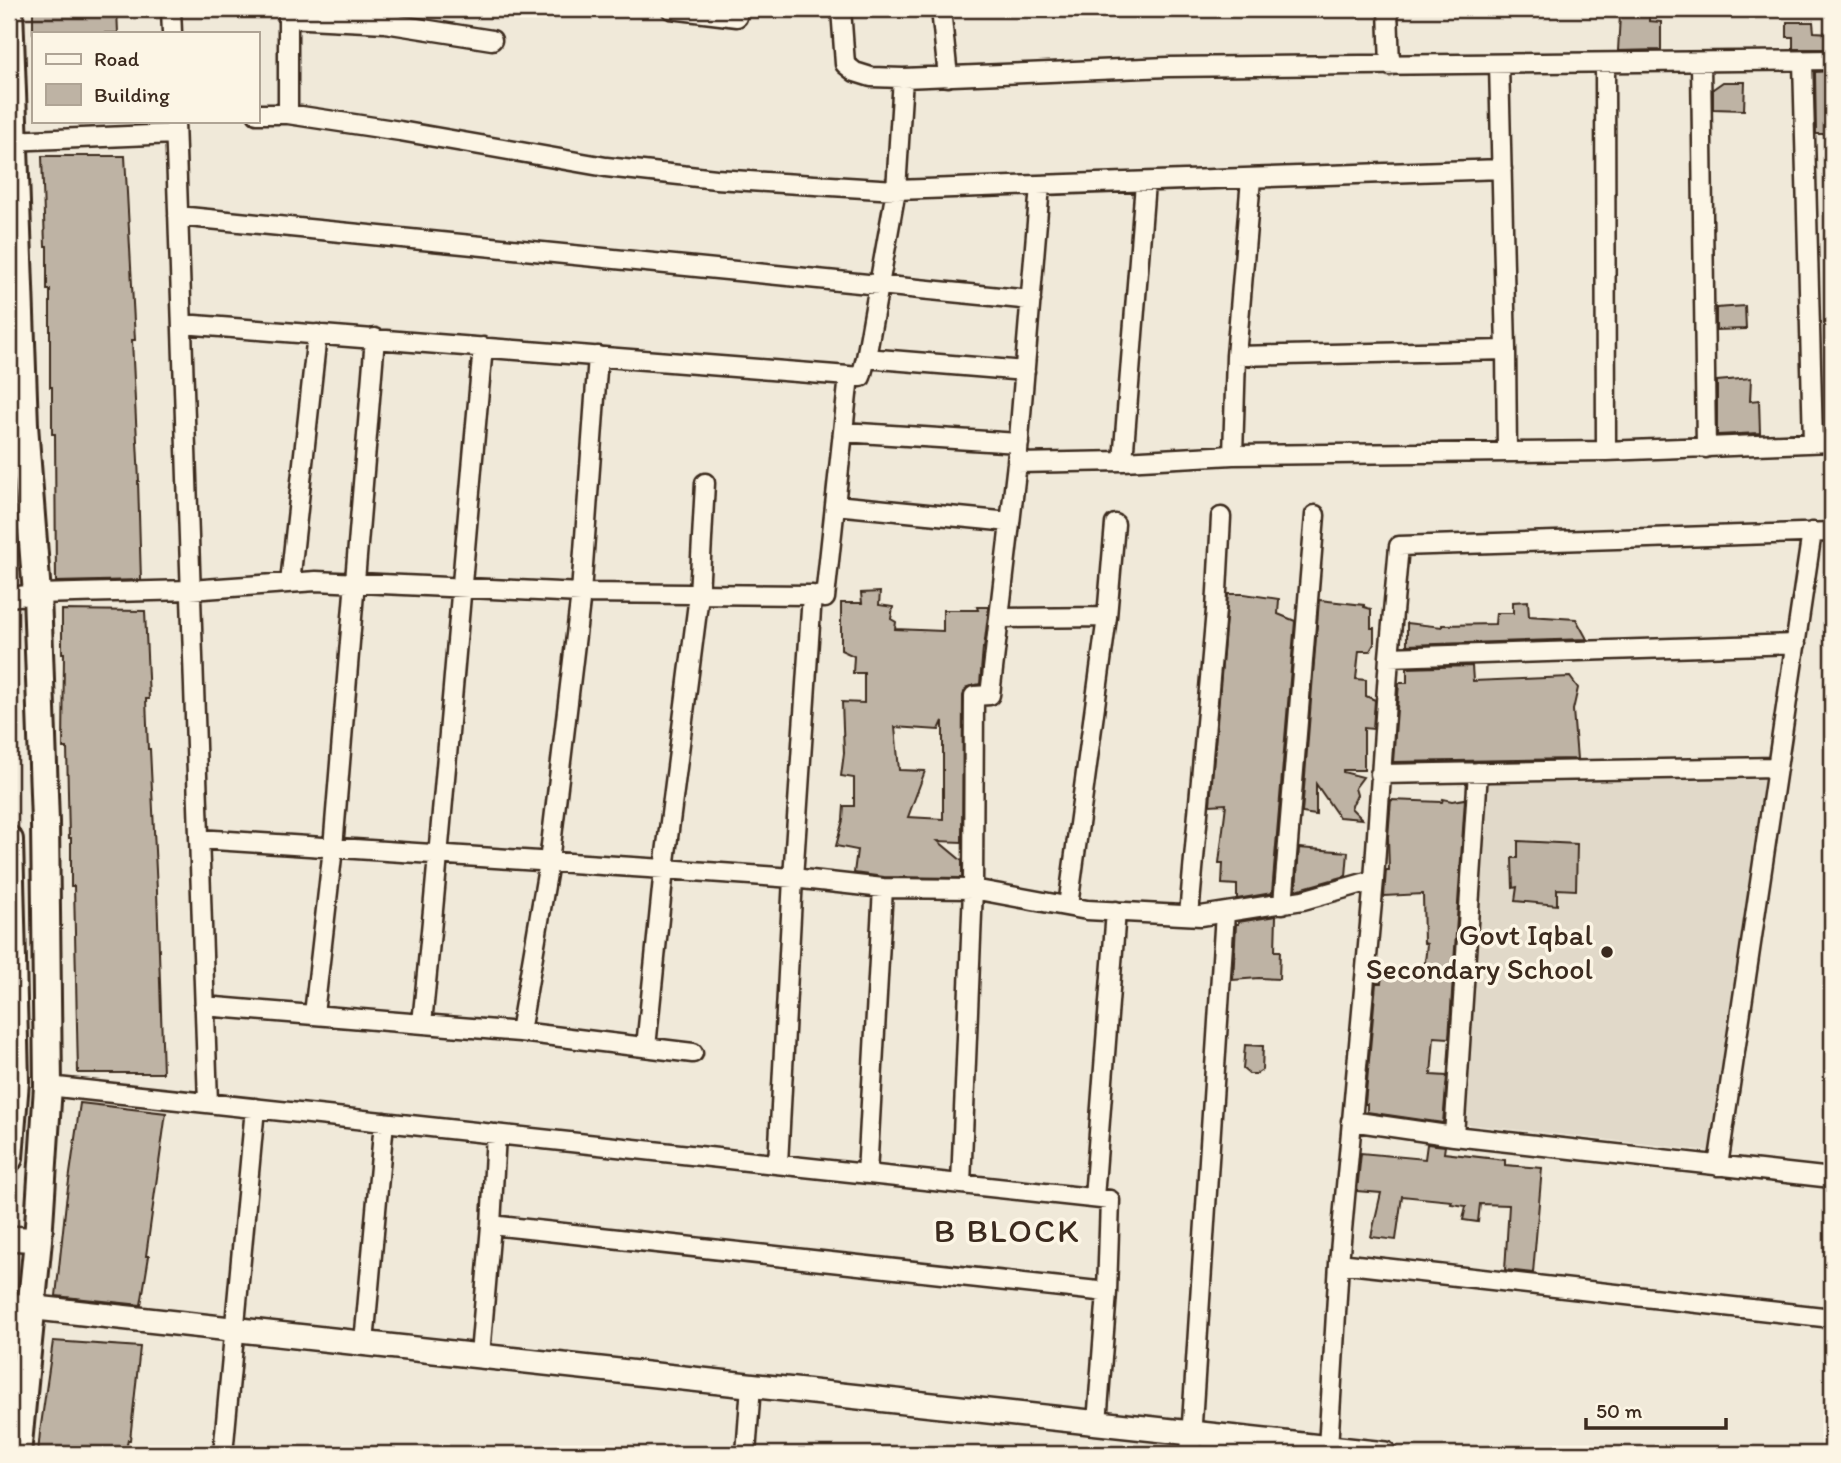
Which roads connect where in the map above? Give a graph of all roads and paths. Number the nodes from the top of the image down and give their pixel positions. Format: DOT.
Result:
graph roads {
  1 [pos="9,9"];
  2 [pos="171,9"];
  3 [pos="671,9"];
  4 [pos="736,9"];
  5 [pos="841,9"];
  6 [pos="941,9"];
  7 [pos="1388,9"];
  8 [pos="288,13"];
  9 [pos="172,32"];
  10 [pos="492,40"];
  11 [pos="1832,60"];
  12 [pos="1803,61"];
  13 [pos="1701,62"];
  14 [pos="1605,63"];
  15 [pos="1499,64"];
  16 [pos="1390,66"];
  17 [pos="948,77"];
  18 [pos="903,78"];
  19 [pos="259,114"];
  20 [pos="288,114"];
  21 [pos="175,127"];
  22 [pos="11,141"];
  23 [pos="1502,169"];
  24 [pos="1251,179"];
  25 [pos="1145,183"];
  26 [pos="1040,186"];
  27 [pos="896,190"];
  28 [pos="178,216"];
  29 [pos="879,286"];
  30 [pos="1031,300"];
  31 [pos="182,324"];
  32 [pos="317,334"];
  33 [pos="375,338"];
  34 [pos="483,347"];
  35 [pos="1506,350"];
  36 [pos="598,356"];
  37 [pos="1236,356"];
  38 [pos="866,358"];
  39 [pos="1025,371"];
  40 [pos="849,376"];
  41 [pos="17,425"];
  42 [pos="843,432"];
  43 [pos="1813,442"];
  44 [pos="1832,442"];
  45 [pos="1019,443"];
  46 [pos="1706,448"];
  47 [pos="1606,451"];
  48 [pos="1507,452"];
  49 [pos="1233,455"];
  50 [pos="1123,461"];
  51 [pos="1017,463"];
  52 [pos="705,484"];
  53 [pos="835,505"];
  54 [pos="1315,515"];
  55 [pos="1221,517"];
  56 [pos="1010,522"];
  57 [pos="1115,524"];
  58 [pos="1812,532"];
  59 [pos="1832,532"];
  60 [pos="290,583"];
  61 [pos="355,583"];
  62 [pos="461,588"];
  63 [pos="190,590"];
  64 [pos="581,593"];
  65 [pos="37,594"];
  66 [pos="699,595"];
  67 [pos="812,595"];
  68 [pos="9,597"];
  69 [pos="1107,617"];
  70 [pos="999,618"];
  71 [pos="1796,643"];
  72 [pos="1389,657"];
  73 [pos="1777,767"];
  74 [pos="1478,772"];
  75 [pos="1380,774"];
  76 [pos="199,839"];
  77 [pos="9,840"];
  78 [pos="333,848"];
  79 [pos="440,854"];
  80 [pos="549,862"];
  81 [pos="664,869"];
  82 [pos="793,878"];
  83 [pos="1374,880"];
  84 [pos="883,888"];
  85 [pos="973,889"];
  86 [pos="1283,904"];
  87 [pos="1068,906"];
  88 [pos="1116,911"];
  89 [pos="1226,913"];
  90 [pos="1188,915"];
  91 [pos="204,1006"];
  92 [pos="314,1014"];
  93 [pos="422,1023"];
  94 [pos="520,1032"];
  95 [pos="646,1047"];
  96 [pos="694,1053"];
  97 [pos="48,1086"];
  98 [pos="208,1103"];
  99 [pos="256,1108"];
  100 [pos="1351,1121"];
  101 [pos="384,1122"];
  102 [pos="496,1134"];
  103 [pos="1454,1136"];
  104 [pos="9,1157"];
  105 [pos="778,1164"];
  106 [pos="1718,1166"];
  107 [pos="867,1174"];
  108 [pos="1832,1178"];
  109 [pos="961,1184"];
  110 [pos="1094,1198"];
  111 [pos="491,1226"];
  112 [pos="9,1238"];
  113 [pos="38,1240"];
  114 [pos="1339,1263"];
  115 [pos="1107,1292"];
  116 [pos="20,1305"];
  117 [pos="1832,1318"];
  118 [pos="235,1328"];
  119 [pos="365,1343"];
  120 [pos="480,1355"];
  121 [pos="751,1385"];
  122 [pos="1097,1423"];
  123 [pos="1190,1444"];
  124 [pos="1328,1448"];
  125 [pos="17,1454"];
  126 [pos="223,1454"];
  127 [pos="746,1454"];
  128 [pos="1385,1454"];
  1 -- 22 [label="main road"];
  2 -- 9 [label="street"];
  3 -- 4 [label="street"];
  5 -- 18 [label="street"];
  6 -- 17 [label="street"];
  7 -- 16 [label="street"];
  8 -- 10 [label="street"];
  8 -- 20 [label="street"];
  11 -- 12 [label="street"];
  12 -- 13 [label="street"];
  12 -- 43 [label="street"];
  13 -- 14 [label="street"];
  13 -- 46 [label="street"];
  14 -- 15 [label="street"];
  14 -- 47 [label="street"];
  15 -- 16 [label="street"];
  15 -- 23 [label="street"];
  16 -- 17 [label="street"];
  17 -- 18 [label="street"];
  18 -- 27 [label="street"];
  19 -- 20 [label="street"];
  20 -- 27 [label="street"];
  21 -- 22 [label="street"];
  21 -- 28 [label="street"];
  22 -- 41 [label="main road"];
  23 -- 24 [label="street"];
  23 -- 35 [label="street"];
  24 -- 25 [label="street"];
  24 -- 37 [label="street"];
  25 -- 26 [label="street"];
  25 -- 50 [label="street"];
  26 -- 27 [label="street"];
  26 -- 30 [label="street"];
  27 -- 29 [label="street"];
  28 -- 29 [label="street"];
  28 -- 31 [label="street"];
  29 -- 30 [label="street"];
  29 -- 38 [label="street"];
  30 -- 39 [label="street"];
  31 -- 32 [label="street"];
  31 -- 63 [label="street"];
  32 -- 33 [label="street"];
  32 -- 60 [label="street"];
  33 -- 34 [label="street"];
  33 -- 61 [label="street"];
  34 -- 36 [label="street"];
  34 -- 62 [label="street"];
  35 -- 37 [label="street"];
  35 -- 48 [label="street"];
  36 -- 40 [label="street"];
  36 -- 64 [label="street"];
  37 -- 49 [label="street"];
  38 -- 39 [label="street"];
  38 -- 40 [label="street"];
  39 -- 45 [label="street"];
  40 -- 42 [label="street"];
  41 -- 65 [label="main road"];
  42 -- 45 [label="street"];
  42 -- 53 [label="street"];
  43 -- 44 [label="street"];
  43 -- 46 [label="street"];
  45 -- 51 [label="street"];
  46 -- 47 [label="street"];
  47 -- 48 [label="street"];
  48 -- 49 [label="street"];
  49 -- 50 [label="street"];
  50 -- 51 [label="street"];
  51 -- 56 [label="street"];
  52 -- 66 [label="street"];
  53 -- 56 [label="street"];
  53 -- 67 [label="street"];
  54 -- 86 [label="street"];
  55 -- 90 [label="street"];
  56 -- 70 [label="street"];
  57 -- 69 [label="street"];
  58 -- 59 [label="street"];
  58 -- 71 [label="street"];
  58 -- 72 [label="street"];
  60 -- 61 [label="street"];
  60 -- 63 [label="street"];
  61 -- 62 [label="street"];
  61 -- 78 [label="street"];
  62 -- 64 [label="street"];
  62 -- 79 [label="street"];
  63 -- 65 [label="street"];
  63 -- 76 [label="street"];
  64 -- 66 [label="street"];
  64 -- 80 [label="street"];
  65 -- 68 [label="street"];
  65 -- 97 [label="main road"];
  66 -- 67 [label="street"];
  66 -- 81 [label="street"];
  67 -- 82 [label="street"];
  69 -- 70 [label="street"];
  69 -- 87 [label="street"];
  70 -- 85 [label="street"];
  71 -- 72 [label="street"];
  71 -- 73 [label="street"];
  72 -- 75 [label="street"];
  73 -- 74 [label="street"];
  73 -- 106 [label="street"];
  74 -- 75 [label="street"];
  74 -- 103 [label="street"];
  75 -- 83 [label="street"];
  76 -- 78 [label="street"];
  76 -- 91 [label="street"];
  77 -- 104 [label="main road"];
  78 -- 79 [label="street"];
  78 -- 92 [label="street"];
  79 -- 80 [label="street"];
  79 -- 93 [label="street"];
  80 -- 81 [label="street"];
  80 -- 94 [label="street"];
  81 -- 82 [label="street"];
  81 -- 95 [label="street"];
  82 -- 84 [label="street"];
  82 -- 105 [label="street"];
  83 -- 86 [label="street"];
  83 -- 100 [label="street"];
  84 -- 85 [label="street"];
  84 -- 107 [label="street"];
  85 -- 87 [label="street"];
  85 -- 109 [label="street"];
  86 -- 89 [label="street"];
  87 -- 88 [label="street"];
  88 -- 90 [label="street"];
  88 -- 110 [label="street"];
  89 -- 90 [label="street"];
  89 -- 123 [label="street"];
  91 -- 92 [label="street"];
  91 -- 98 [label="street"];
  92 -- 93 [label="street"];
  93 -- 94 [label="street"];
  94 -- 95 [label="street"];
  95 -- 96 [label="street"];
  97 -- 98 [label="street"];
  97 -- 113 [label="main road"];
  98 -- 99 [label="street"];
  99 -- 101 [label="street"];
  99 -- 118 [label="street"];
  100 -- 103 [label="street"];
  100 -- 114 [label="street"];
  101 -- 102 [label="street"];
  101 -- 119 [label="street"];
  102 -- 105 [label="street"];
  102 -- 111 [label="street"];
  103 -- 106 [label="street"];
  105 -- 107 [label="street"];
  106 -- 108 [label="street"];
  107 -- 109 [label="street"];
  109 -- 110 [label="street"];
  110 -- 115 [label="street"];
  111 -- 115 [label="street"];
  111 -- 120 [label="street"];
  112 -- 113 [label="street"];
  113 -- 116 [label="main road"];
  114 -- 117 [label="street"];
  114 -- 124 [label="street"];
  115 -- 122 [label="street"];
  116 -- 118 [label="street"];
  116 -- 125 [label="main road"];
  118 -- 119 [label="street"];
  118 -- 126 [label="street"];
  119 -- 120 [label="street"];
  120 -- 121 [label="street"];
  121 -- 122 [label="street"];
  121 -- 127 [label="street"];
  122 -- 123 [label="street"];
  123 -- 124 [label="street"];
  124 -- 128 [label="street"];
}
